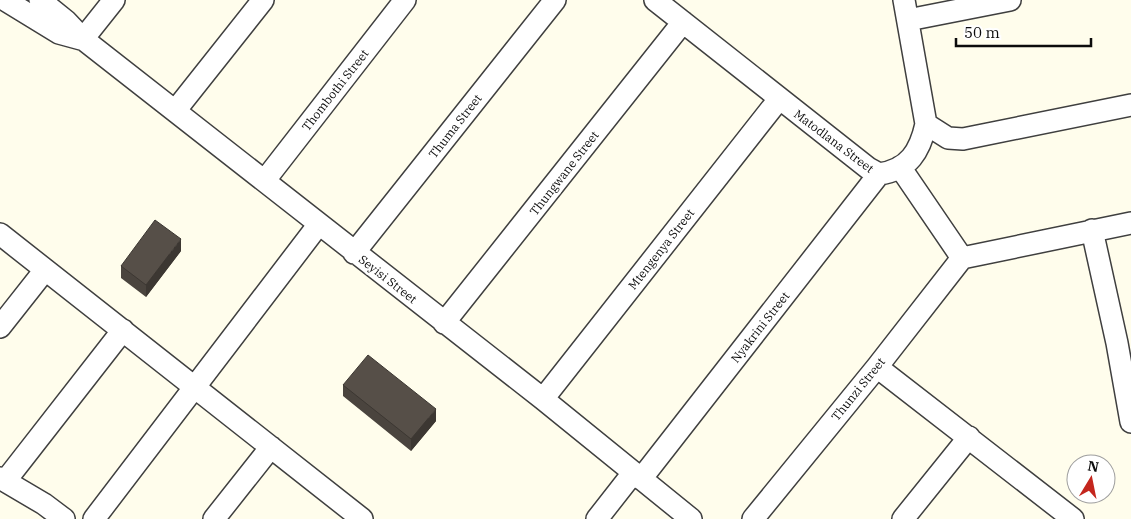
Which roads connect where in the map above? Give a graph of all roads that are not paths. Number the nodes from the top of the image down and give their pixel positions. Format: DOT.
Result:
graph roads {
  1 [pos="5,0"];
  2 [pos="40,0"];
  3 [pos="114,0"];
  4 [pos="263,0"];
  5 [pos="405,0"];
  6 [pos="555,0"];
  7 [pos="655,0"];
  8 [pos="1010,0"];
  9 [pos="906,10"];
  10 [pos="683,22"];
  11 [pos="83,39"];
  12 [pos="780,99"];
  13 [pos="1131,105"];
  14 [pos="175,111"];
  15 [pos="926,124"];
  16 [pos="900,167"];
  17 [pos="879,174"];
  18 [pos="264,180"];
  19 [pos="1131,223"];
  20 [pos="319,224"];
  21 [pos="1092,230"];
  22 [pos="0,234"];
  23 [pos="354,253"];
  24 [pos="962,258"];
  25 [pos="45,270"];
  26 [pos="444,323"];
  27 [pos="0,327"];
  28 [pos="123,330"];
  29 [pos="1124,342"];
  30 [pos="877,367"];
  31 [pos="194,387"];
  32 [pos="543,399"];
  33 [pos="1131,422"];
  34 [pos="969,437"];
  35 [pos="271,447"];
  36 [pos="637,476"];
  37 [pos="3,479"];
  38 [pos="1046,511"];
  39 [pos="350,515"];
  40 [pos="64,519"];
  41 [pos="94,519"];
  42 [pos="214,519"];
  43 [pos="597,519"];
  44 [pos="691,519"];
  45 [pos="753,519"];
  46 [pos="903,519"];
  47 [pos="1073,519"];
  1 -- 11 [label="street, Seyisi Street"];
  2 -- 11 [label="street, Seyisi Street"];
  3 -- 11 [label="street"];
  4 -- 14 [label="street"];
  5 -- 18 [label="street, Thombothi Street"];
  6 -- 23 [label="street, Thuma Street"];
  7 -- 10 [label="street, Matodlana Street"];
  8 -- 9 [label="street"];
  9 -- 15 [label="street, Matodlana Street"];
  10 -- 12 [label="street, Matodlana Street"];
  10 -- 26 [label="street, Thungwane Street"];
  11 -- 14 [label="street, Seyisi Street"];
  12 -- 17 [label="street, Matodlana Street"];
  12 -- 32 [label="street, Mtengenya Street"];
  13 -- 15 [label="street"];
  14 -- 18 [label="street, Seyisi Street"];
  15 -- 16 [label="street, Matodlana Street"];
  16 -- 17 [label="street, Matodlana Street"];
  16 -- 24 [label="street"];
  17 -- 36 [label="street, Nyakrini Street"];
  18 -- 20 [label="street, Seyisi Street"];
  19 -- 21 [label="street"];
  20 -- 23 [label="street, Seyisi Street"];
  20 -- 31 [label="street"];
  21 -- 24 [label="street"];
  21 -- 29 [label="street"];
  22 -- 25 [label="street"];
  23 -- 26 [label="street, Seyisi Street"];
  24 -- 30 [label="street, Thunzi Street"];
  25 -- 27 [label="street"];
  25 -- 28 [label="street"];
  26 -- 32 [label="street, Seyisi Street"];
  28 -- 31 [label="street"];
  28 -- 37 [label="street"];
  29 -- 33 [label="street"];
  30 -- 34 [label="street"];
  30 -- 45 [label="street, Thunzi Street"];
  31 -- 35 [label="street"];
  31 -- 41 [label="street"];
  32 -- 36 [label="street, Seyisi Street"];
  34 -- 38 [label="street"];
  34 -- 46 [label="street"];
  35 -- 39 [label="street"];
  35 -- 42 [label="street"];
  36 -- 43 [label="street, Nyakrini Street"];
  36 -- 44 [label="street, Seyisi Street"];
  37 -- 40 [label="street"];
  38 -- 47 [label="street"];
}
